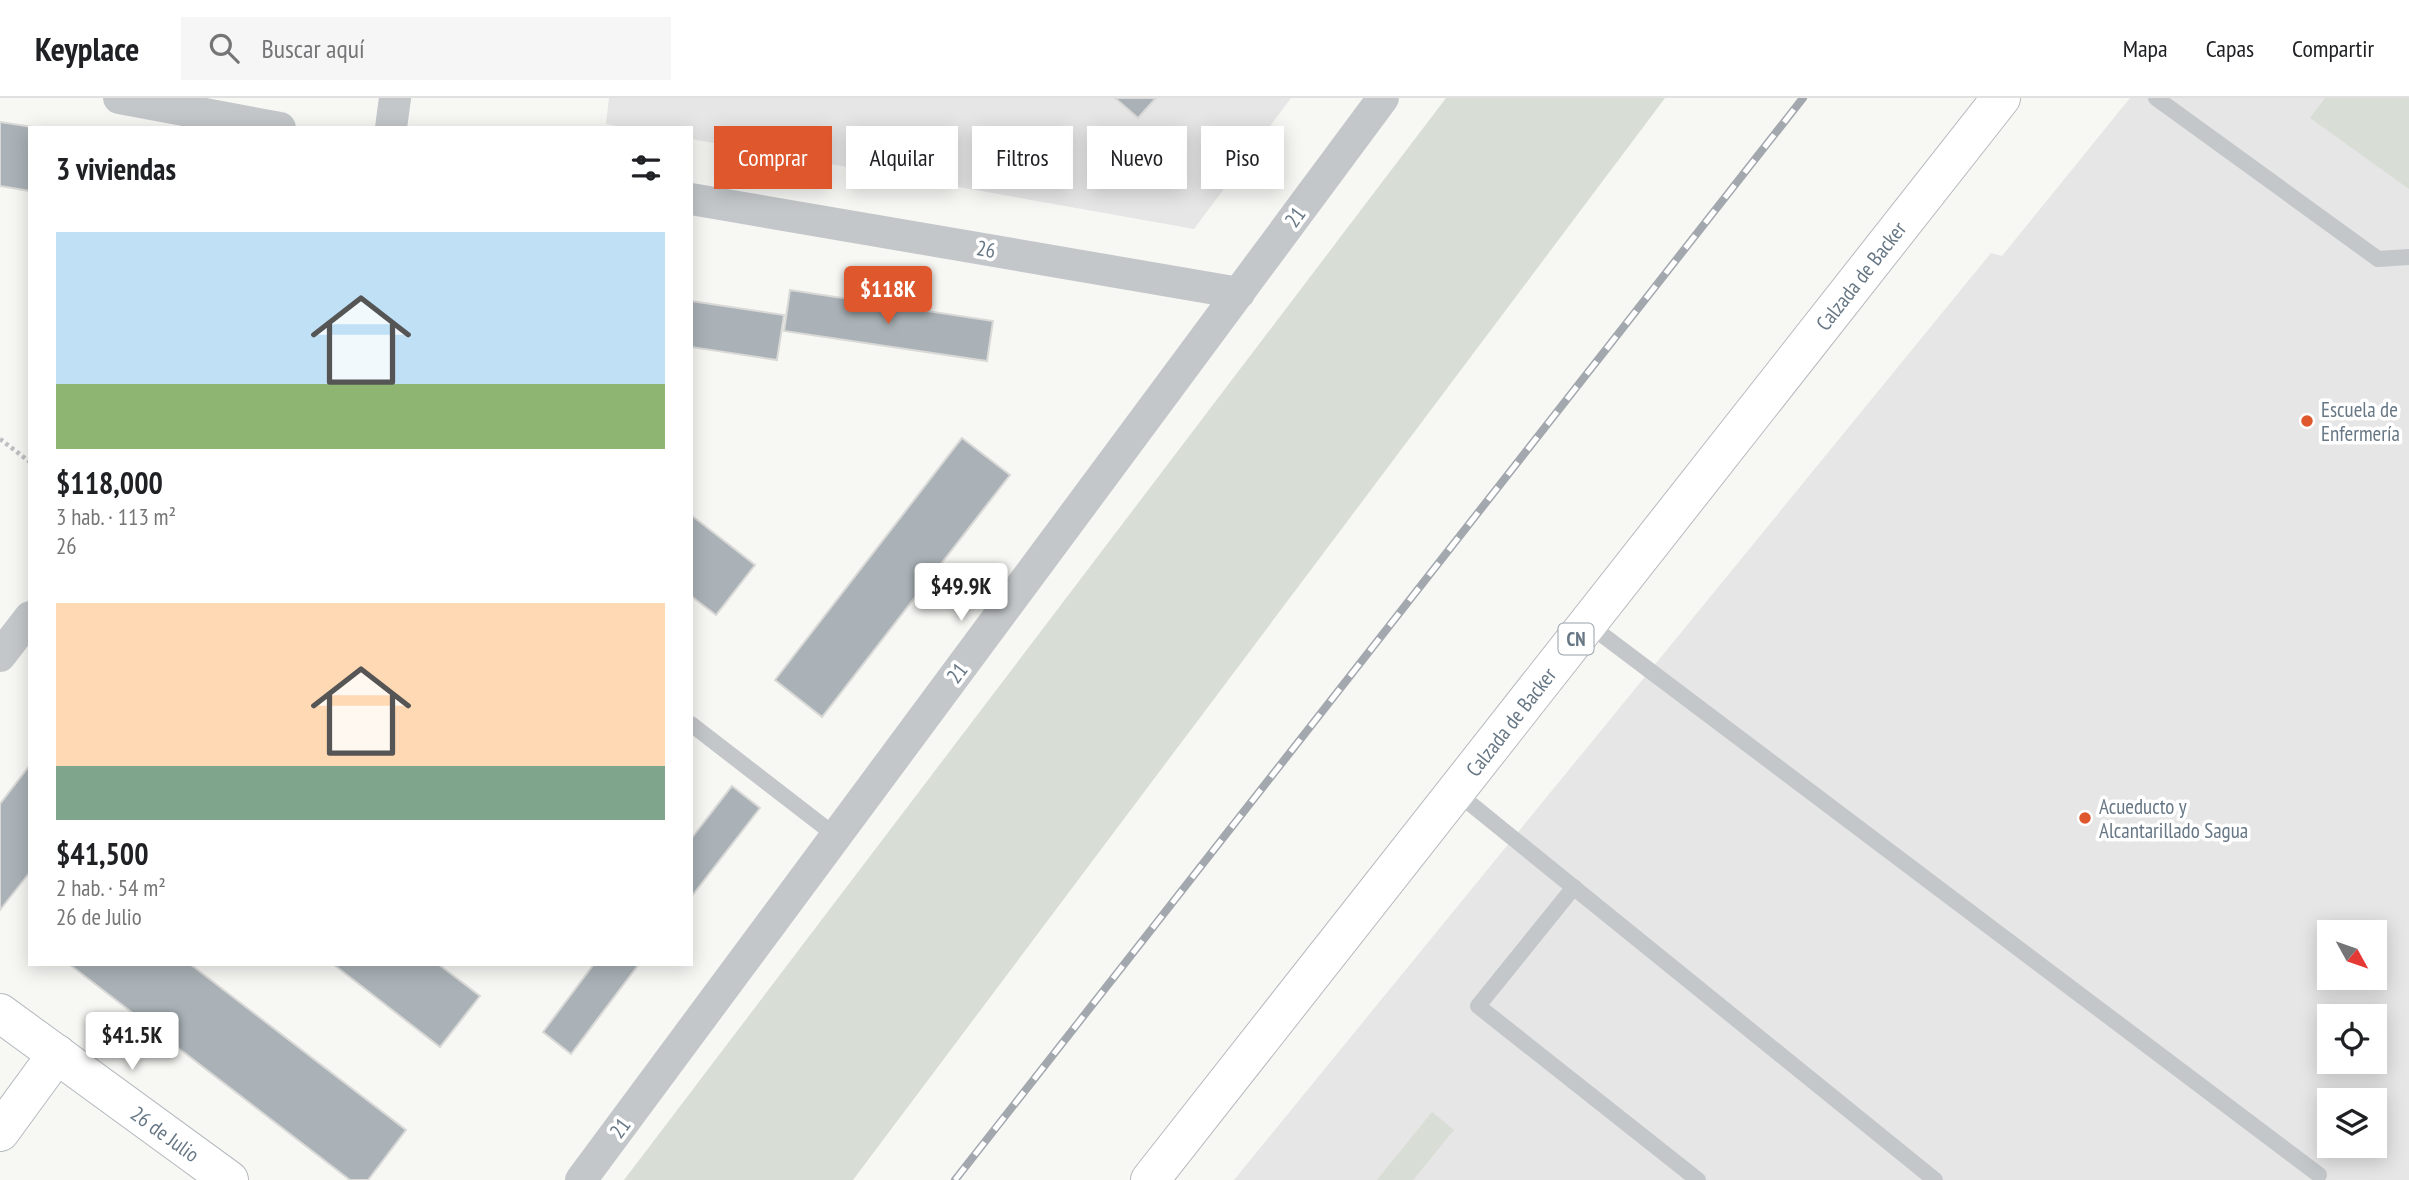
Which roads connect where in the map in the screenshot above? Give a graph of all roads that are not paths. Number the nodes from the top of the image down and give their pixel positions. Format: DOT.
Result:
graph roads {
  1 [pos="119,98"];
  2 [pos="395,98"];
  3 [pos="1383,98"];
  4 [pos="2001,98"];
  5 [pos="2156,98"];
  6 [pos="269,126"];
  7 [pos="391,126"];
  8 [pos="693,199"];
  9 [pos="2409,257"];
  10 [pos="1239,293"];
  11 [pos="28,620"];
  12 [pos="1588,624"];
  13 [pos="0,656"];
  14 [pos="693,726"];
  15 [pos="1455,792"];
  16 [pos="836,836"];
  17 [pos="1574,887"];
  18 [pos="0,1013"];
  19 [pos="57,1054"];
  20 [pos="0,1132"];
  21 [pos="2319,1175"];
  22 [pos="229,1180"];
  23 [pos="581,1180"];
  24 [pos="1150,1180"];
  25 [pos="1698,1180"];
  26 [pos="1936,1180"];
  1 -- 6 [label="street"];
  2 -- 7 [label="street"];
  3 -- 10 [label="street, 21"];
  4 -- 12 [label="main road, Calzada de Backer / CN"];
  5 -- 9 [label="lane"];
  8 -- 10 [label="street, 26"];
  10 -- 16 [label="street, 21"];
  11 -- 13 [label="street"];
  12 -- 15 [label="main road, Calzada de Backer / CN"];
  12 -- 21 [label="lane"];
  14 -- 16 [label="lane"];
  15 -- 17 [label="lane"];
  15 -- 24 [label="main road, Calzada de Backer / CN"];
  16 -- 23 [label="street, 21"];
  17 -- 25 [label="lane"];
  17 -- 26 [label="lane"];
  18 -- 19 [label="main road, 26 de Julio"];
  19 -- 20 [label="main road"];
  19 -- 22 [label="main road, 26 de Julio"];
}
